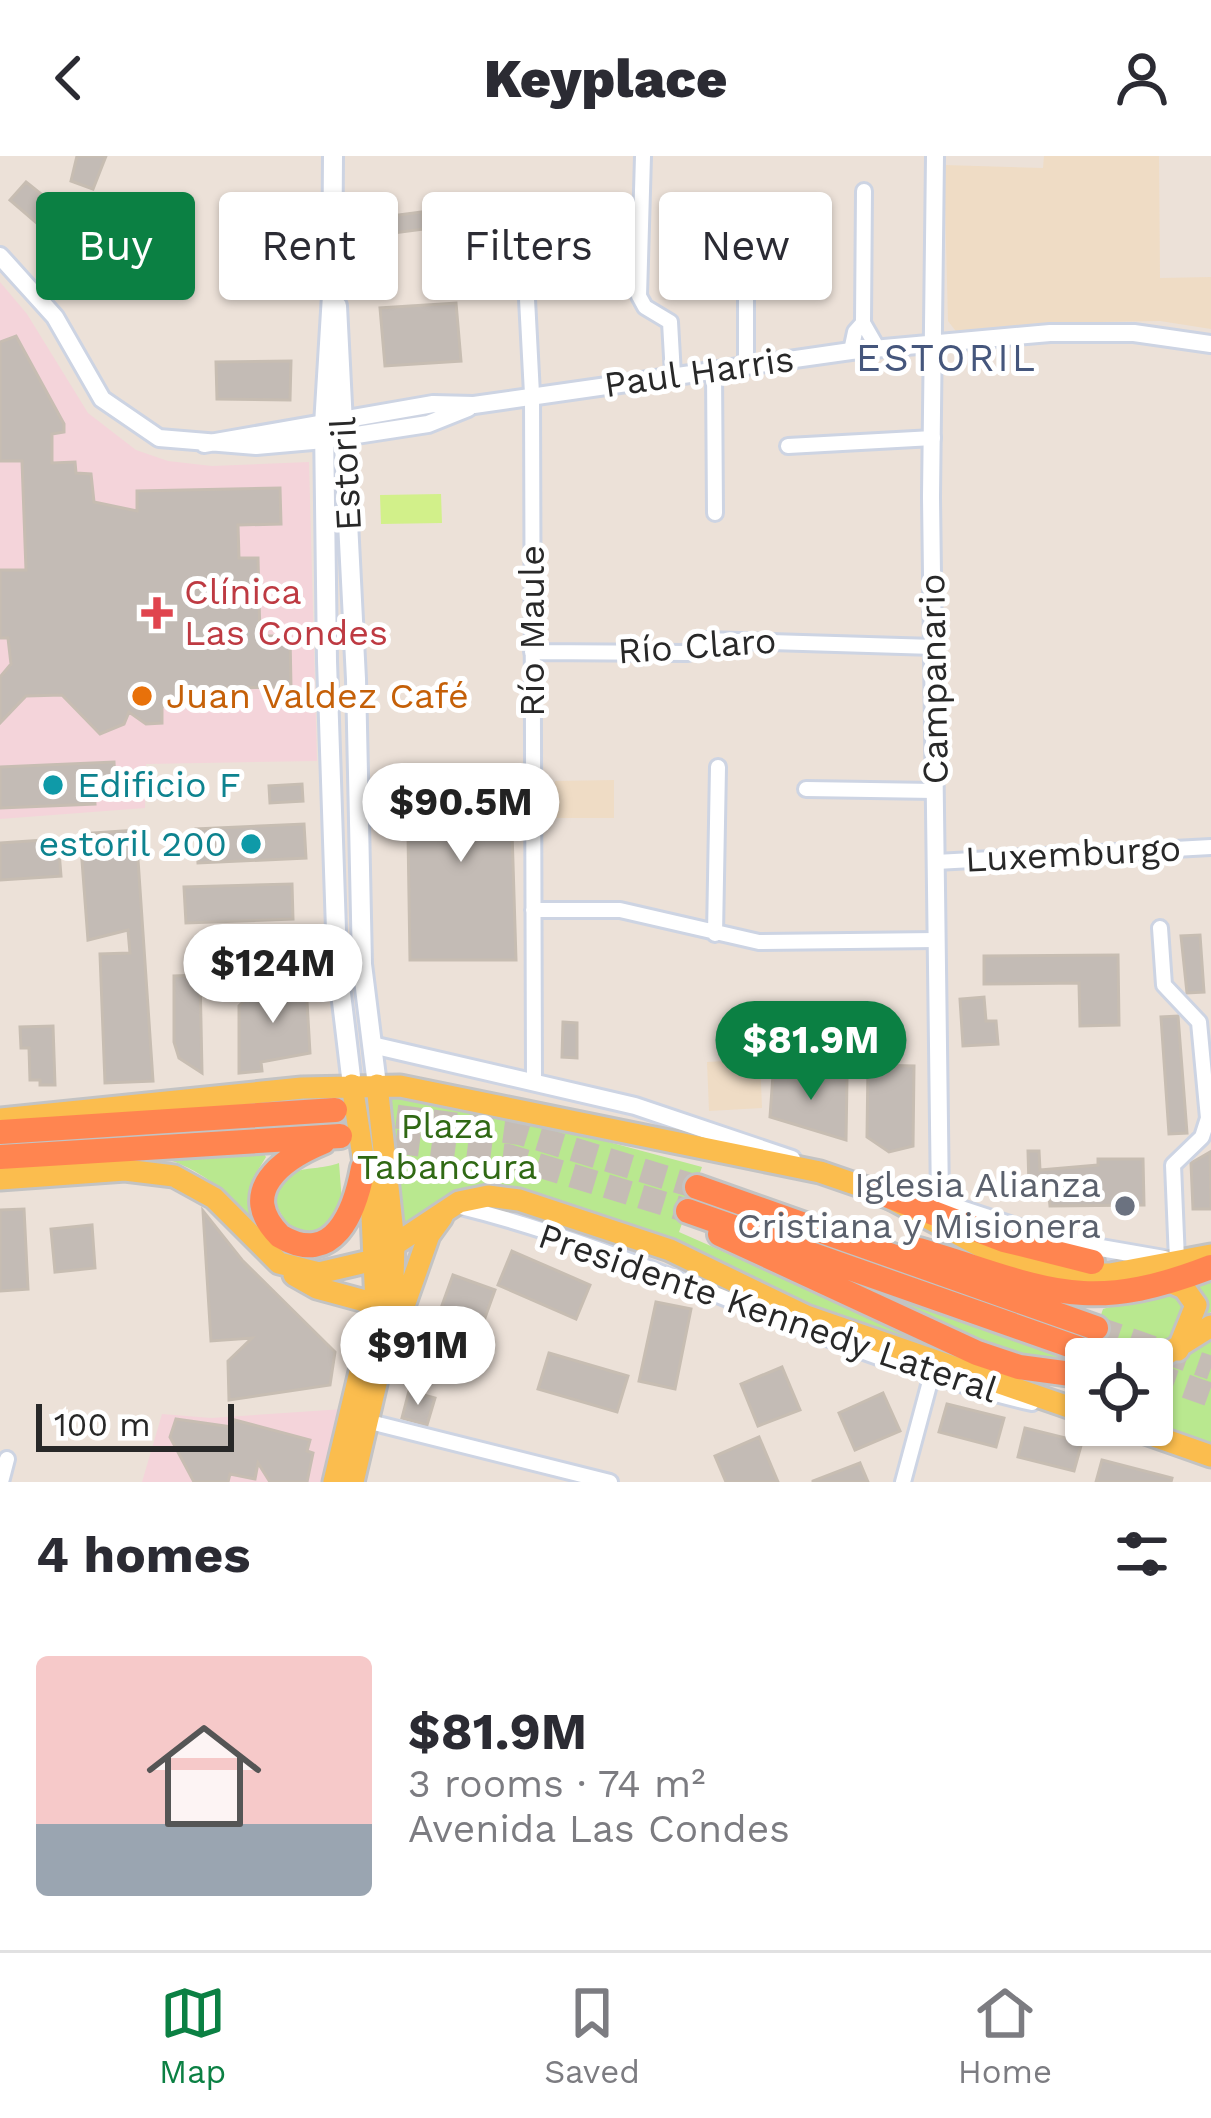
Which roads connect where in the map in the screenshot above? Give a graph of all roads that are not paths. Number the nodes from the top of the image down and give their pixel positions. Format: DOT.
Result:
graph roads {
  1 [pos="333,156"];
  2 [pos="643,156"];
  3 [pos="935,156"];
  4 [pos="864,191"];
  5 [pos="0,256"];
  6 [pos="527,300"];
  7 [pos="746,300"];
  8 [pos="863,323"];
  9 [pos="935,344"];
  10 [pos="1211,344"];
  11 [pos="878,349"];
  12 [pos="850,351"];
  13 [pos="746,366"];
  14 [pos="714,370"];
  15 [pos="673,375"];
  16 [pos="532,394"];
  17 [pos="334,431"];
  18 [pos="933,438"];
  19 [pos="788,446"];
  20 [pos="715,513"];
  21 [pos="934,647"];
  22 [pos="532,652"];
  23 [pos="718,767"];
  24 [pos="806,788"];
  25 [pos="935,791"];
  26 [pos="1211,847"];
  27 [pos="936,862"];
  28 [pos="533,910"];
  29 [pos="1160,928"];
  30 [pos="716,934"];
  31 [pos="936,940"];
  32 [pos="372,1045"];
  33 [pos="534,1083"];
  34 [pos="352,1085"];
  35 [pos="377,1085"];
  36 [pos="0,1119"];
  37 [pos="337,1127"];
  38 [pos="0,1132"];
  39 [pos="0,1157"];
  40 [pos="363,1168"];
  41 [pos="820,1172"];
  42 [pos="0,1179"];
  43 [pos="881,1193"];
  44 [pos="940,1202"];
  45 [pos="452,1205"];
  46 [pos="698,1208"];
  47 [pos="840,1239"];
  48 [pos="385,1251"];
  49 [pos="1211,1255"];
  50 [pos="1092,1262"];
  51 [pos="279,1263"];
  52 [pos="1211,1267"];
  53 [pos="1174,1271"];
  54 [pos="376,1304"];
  55 [pos="1211,1326"];
  56 [pos="386,1348"];
  57 [pos="1065,1348"];
  58 [pos="1065,1350"];
  59 [pos="1178,1350"];
  60 [pos="1173,1352"];
  61 [pos="1065,1362"];
  62 [pos="1065,1364"];
  63 [pos="932,1374"];
  64 [pos="998,1380"];
  65 [pos="1065,1405"];
  66 [pos="1065,1409"];
  67 [pos="370,1422"];
  68 [pos="1173,1443"];
  69 [pos="1211,1456"];
  70 [pos="7,1460"];
  71 [pos="1,1482"];
  72 [pos="334,1482"];
  73 [pos="353,1482"];
  74 [pos="610,1482"];
  75 [pos="903,1482"];
  1 -- 17 [label="main road, Estoril"];
  2 -- 15 [label="street"];
  3 -- 9 [label="street, Campanario"];
  4 -- 8 [label="street"];
  5 -- 17 [label="street, Paul Harris"];
  6 -- 16 [label="street, Río Maule"];
  7 -- 13 [label="street"];
  8 -- 11 [label="street"];
  8 -- 12 [label="street"];
  9 -- 10 [label="street, Paul Harris"];
  9 -- 11 [label="street, Paul Harris"];
  9 -- 18 [label="street, Campanario"];
  11 -- 12 [label="street, Paul Harris"];
  12 -- 13 [label="street, Paul Harris"];
  13 -- 14 [label="street, Paul Harris"];
  14 -- 15 [label="street, Paul Harris"];
  14 -- 20 [label="street"];
  15 -- 16 [label="street, Paul Harris"];
  16 -- 17 [label="street, Paul Harris"];
  16 -- 22 [label="street, Río Maule"];
  17 -- 32 [label="main road, Estoril"];
  17 -- 34 [label="main road, Estoril"];
  18 -- 19 [label="street"];
  18 -- 21 [label="street, Campanario"];
  21 -- 22 [label="street, Río Claro"];
  21 -- 25 [label="street, Campanario"];
  22 -- 28 [label="street, Río Maule"];
  23 -- 30 [label="street"];
  24 -- 25 [label="street"];
  25 -- 27 [label="street, Campanario"];
  26 -- 27 [label="street, Luxemburgo"];
  27 -- 31 [label="street, Campanario"];
  28 -- 30 [label="street"];
  28 -- 33 [label="street, Río Maule"];
  29 -- 53 [label="street"];
  30 -- 31 [label="street"];
  31 -- 44 [label="street, Campanario"];
  32 -- 33 [label="street"];
  32 -- 35 [label="main road, Estoril"];
  33 -- 41 [label="street"];
  34 -- 35 [label="main road"];
  34 -- 36 [label="main road"];
  34 -- 40 [label="main road"];
  35 -- 41 [label="main road"];
  35 -- 48 [label="main road"];
  37 -- 38 [label="highway"];
  37 -- 39 [label="highway"];
  37 -- 40 [label="highway"];
  40 -- 48 [label="main road"];
  41 -- 43 [label="main road"];
  42 -- 51 [label="main road"];
  43 -- 44 [label="street"];
  43 -- 50 [label="highway"];
  43 -- 53 [label="main road"];
  44 -- 53 [label="street"];
  45 -- 48 [label="main road"];
  45 -- 56 [label="main road"];
  45 -- 63 [label="street, Presidente Kennedy Lateral"];
  45 -- 64 [label="main road"];
  46 -- 47 [label="highway"];
  46 -- 58 [label="highway"];
  46 -- 61 [label="highway"];
  47 -- 53 [label="highway"];
  47 -- 57 [label="highway"];
  48 -- 51 [label="main road"];
  48 -- 54 [label="main road"];
  48 -- 56 [label="main road"];
  49 -- 53 [label="main road"];
  51 -- 54 [label="main road"];
  52 -- 53 [label="highway"];
  53 -- 59 [label="main road"];
  54 -- 72 [label="main road"];
  55 -- 59 [label="main road"];
  56 -- 67 [label="main road"];
  59 -- 60 [label="main road"];
  62 -- 64 [label="main road"];
  63 -- 66 [label="street, Presidente Kennedy Lateral"];
  63 -- 75 [label="street"];
  64 -- 65 [label="main road"];
  67 -- 73 [label="main road"];
  67 -- 74 [label="street"];
  68 -- 69 [label="main road"];
  70 -- 71 [label="street"];
}
